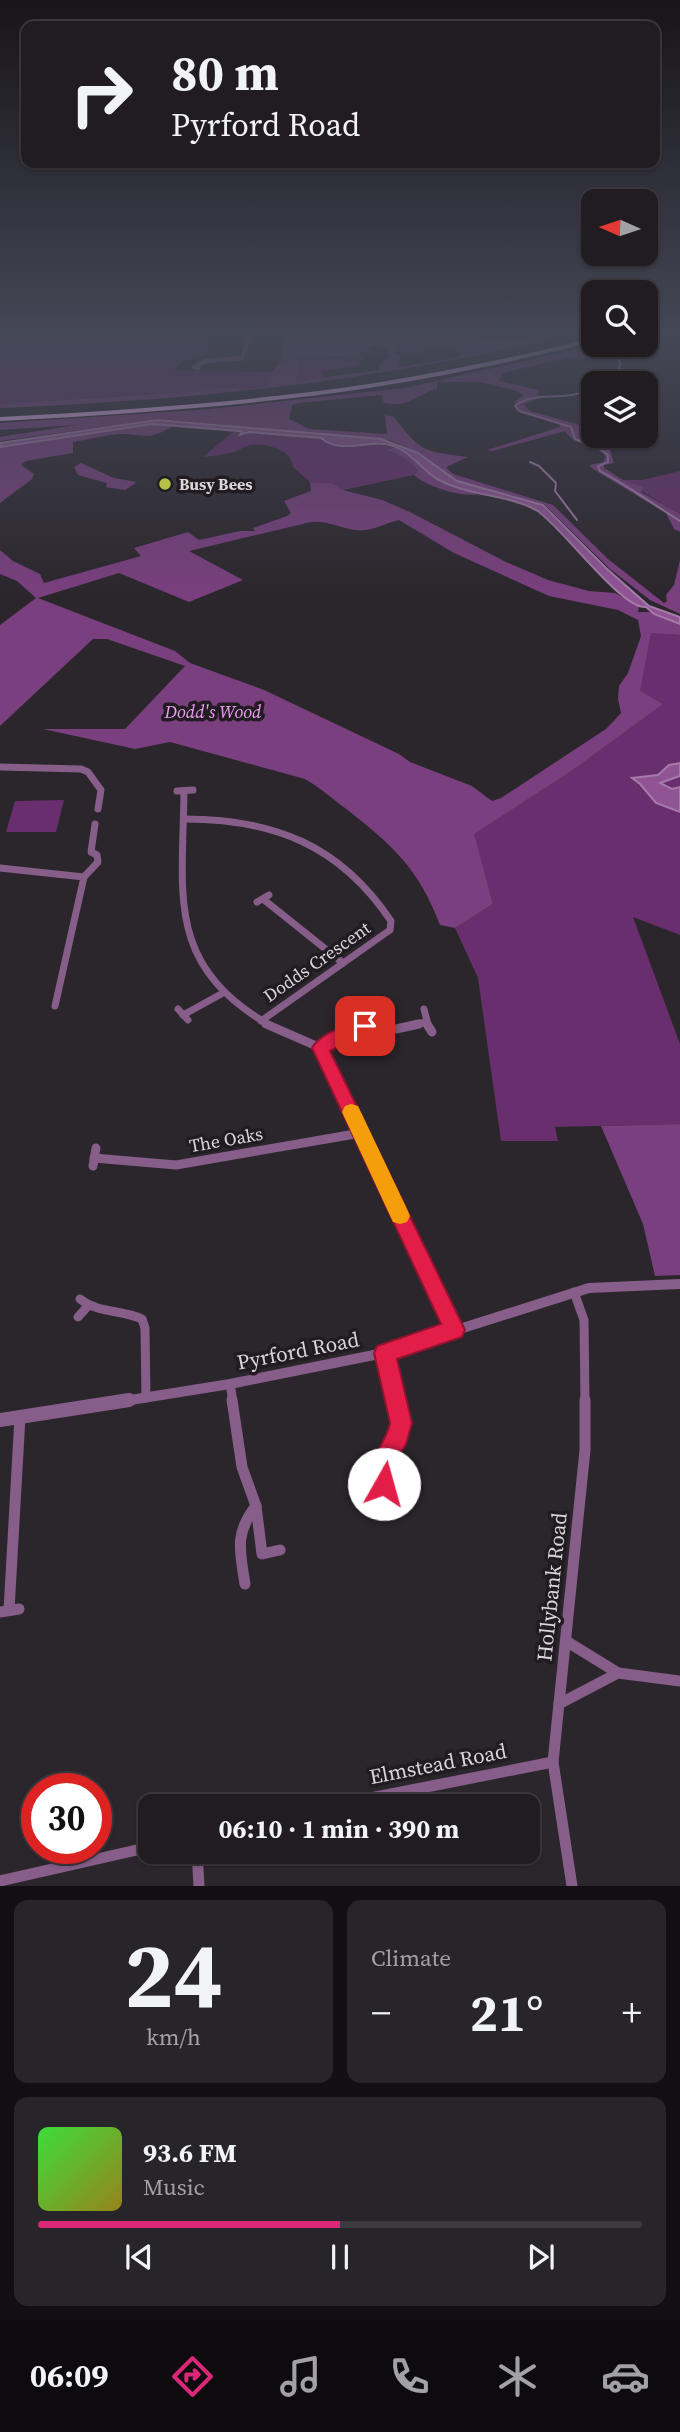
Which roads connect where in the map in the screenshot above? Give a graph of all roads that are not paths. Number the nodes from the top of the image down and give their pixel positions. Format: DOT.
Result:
graph roads {
  1 [pos="0,767"];
  2 [pos="193,790"];
  3 [pos="98,809"];
  4 [pos="184,819"];
  5 [pos="95,824"];
  6 [pos="0,868"];
  7 [pos="84,877"];
  8 [pos="263,899"];
  9 [pos="343,963"];
  10 [pos="223,993"];
  11 [pos="55,1006"];
  12 [pos="424,1009"];
  13 [pos="183,1015"];
  14 [pos="261,1021"];
  15 [pos="426,1022"];
  16 [pos="432,1032"];
  17 [pos="321,1048"];
  18 [pos="361,1132"];
  19 [pos="95,1157"];
  20 [pos="680,1284"];
  21 [pos="574,1292"];
  22 [pos="78,1317"];
  23 [pos="454,1330"];
  24 [pos="384,1353"];
  25 [pos="230,1384"];
  26 [pos="146,1398"];
  27 [pos="20,1417"];
  28 [pos="0,1420"];
  29 [pos="399,1500"];
  30 [pos="386,1502"];
  31 [pos="257,1506"];
  32 [pos="387,1514"];
  33 [pos="280,1550"];
  34 [pos="245,1584"];
  35 [pos="9,1610"];
  36 [pos="566,1641"];
  37 [pos="618,1673"];
  38 [pos="680,1681"];
  39 [pos="559,1704"];
  40 [pos="553,1762"];
  41 [pos="391,1794"];
  42 [pos="138,1850"];
  43 [pos="198,1864"];
  44 [pos="0,1881"];
  45 [pos="199,1886"];
  46 [pos="572,1886"];
  1 -- 3 [label="street"];
  2 -- 4 [label="street"];
  4 -- 9 [label="street, Dodds Crescent"];
  4 -- 10 [label="street"];
  5 -- 7 [label="street"];
  6 -- 7 [label="street"];
  7 -- 11 [label="street"];
  8 -- 9 [label="street"];
  9 -- 14 [label="street, Dodds Crescent"];
  10 -- 13 [label="street"];
  10 -- 14 [label="street"];
  12 -- 15 [label="street"];
  14 -- 17 [label="street"];
  15 -- 16 [label="street"];
  15 -- 17 [label="street"];
  17 -- 18 [label="street"];
  18 -- 19 [label="street, The Oaks"];
  18 -- 23 [label="street"];
  20 -- 21 [label="street, Pyrford Road"];
  21 -- 23 [label="street, Pyrford Road"];
  21 -- 36 [label="street, Hollybank Road"];
  22 -- 26 [label="street"];
  23 -- 24 [label="street, Pyrford Road"];
  24 -- 25 [label="street, Pyrford Road"];
  24 -- 30 [label="street"];
  25 -- 26 [label="street, Pyrford Road"];
  25 -- 31 [label="street"];
  26 -- 27 [label="street, Pyrford Road"];
  27 -- 28 [label="street, Pyrford Road"];
  27 -- 35 [label="street"];
  29 -- 30 [label="street"];
  30 -- 32 [label="street"];
  31 -- 33 [label="street"];
  31 -- 34 [label="street"];
  36 -- 37 [label="street"];
  36 -- 39 [label="street, Hollybank Road"];
  37 -- 38 [label="street"];
  37 -- 39 [label="street"];
  39 -- 40 [label="street, Hollybank Road"];
  40 -- 41 [label="street, Elmstead Road"];
  40 -- 46 [label="street, Hollybank Road"];
  42 -- 44 [label="street"];
  43 -- 45 [label="street"];
}
